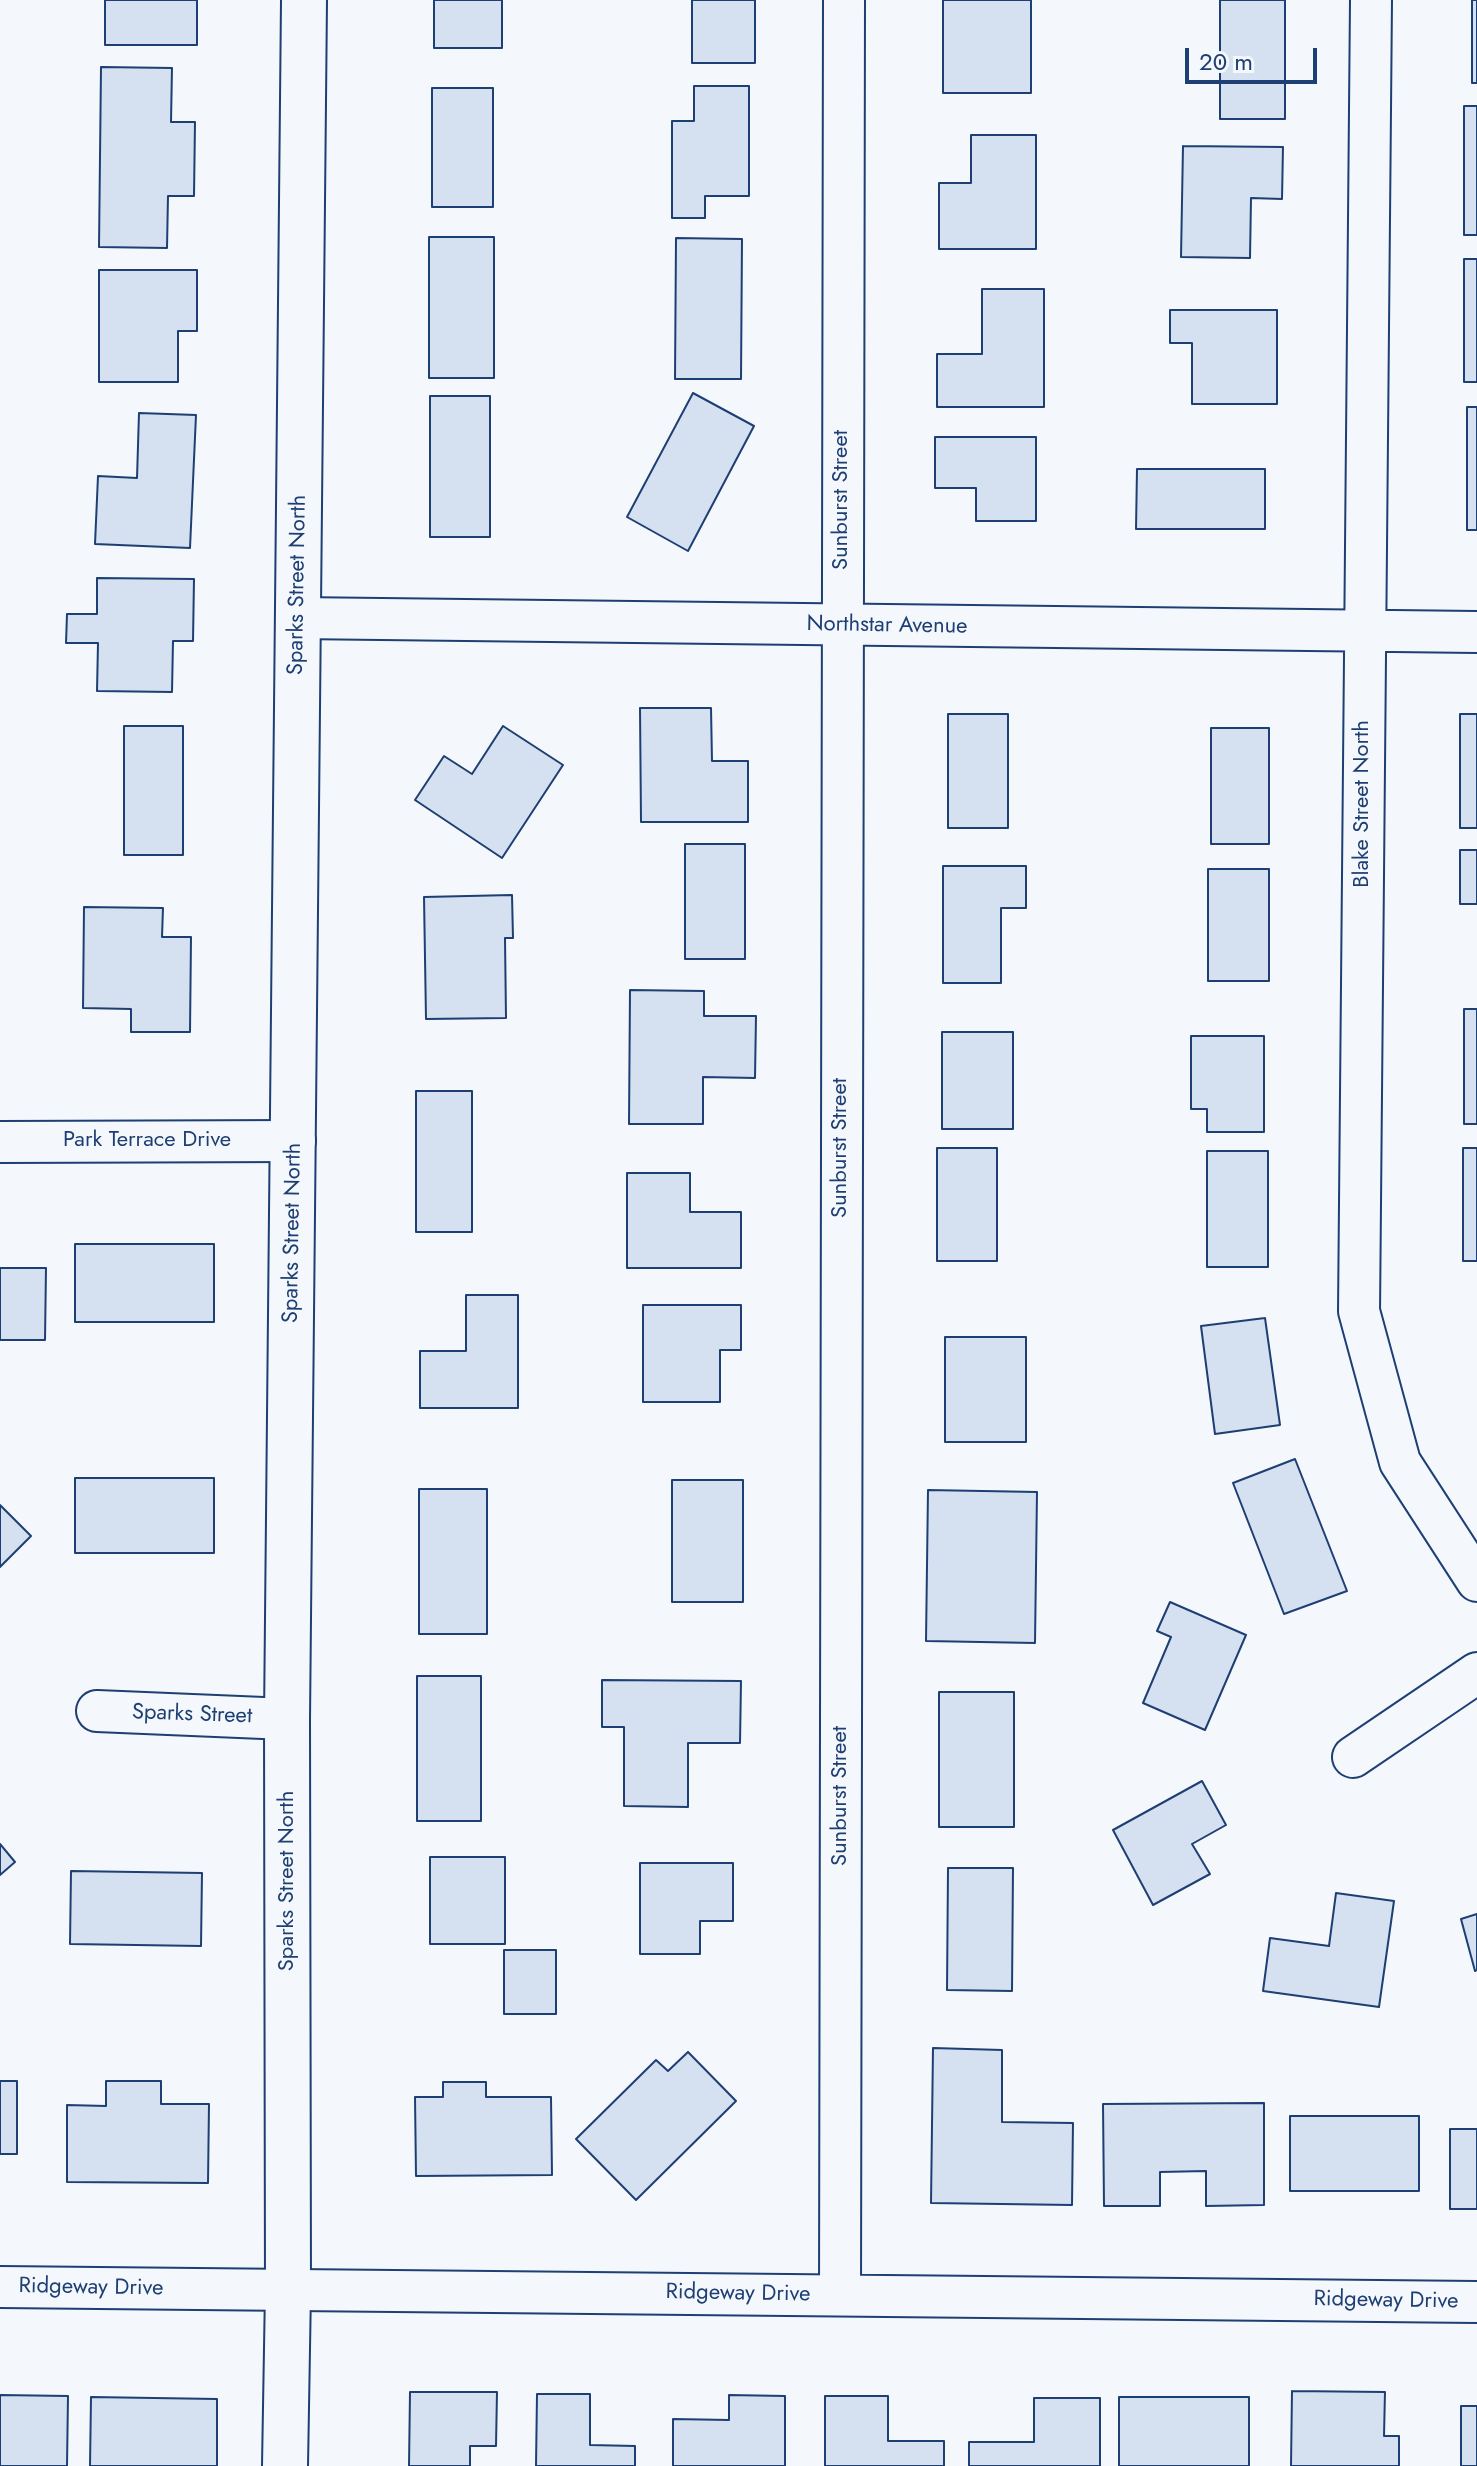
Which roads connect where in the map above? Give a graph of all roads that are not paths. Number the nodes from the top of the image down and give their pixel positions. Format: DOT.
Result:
graph roads {
  1 [pos="304,0"];
  2 [pos="844,0"];
  3 [pos="1371,0"];
  4 [pos="297,618"];
  5 [pos="842,625"];
  6 [pos="1365,631"];
  7 [pos="1477,632"];
  8 [pos="295,1141"];
  9 [pos="0,1142"];
  10 [pos="1477,1581"];
  11 [pos="1477,1673"];
  12 [pos="97,1711"];
  13 [pos="287,1719"];
  14 [pos="1353,1757"];
  15 [pos="0,2287"];
  16 [pos="288,2290"];
  17 [pos="840,2295"];
  18 [pos="1477,2302"];
  19 [pos="285,2466"];
  1 -- 4 [label="street, Sparks Street North"];
  2 -- 5 [label="street, Sunburst Street"];
  3 -- 6 [label="street, Blake Street North"];
  4 -- 5 [label="street, Northstar Avenue"];
  4 -- 8 [label="street, Sparks Street North"];
  5 -- 6 [label="street, Northstar Avenue"];
  5 -- 17 [label="street, Sunburst Street"];
  6 -- 7 [label="street, Northstar Avenue"];
  6 -- 10 [label="street, Blake Street North"];
  8 -- 9 [label="street, Park Terrace Drive"];
  8 -- 13 [label="street, Sparks Street North"];
  11 -- 14 [label="street"];
  12 -- 13 [label="street, Sparks Street"];
  13 -- 16 [label="street, Sparks Street North"];
  15 -- 16 [label="street, Ridgeway Drive"];
  16 -- 17 [label="street, Ridgeway Drive"];
  16 -- 19 [label="street, Sparks Street North"];
  17 -- 18 [label="street, Ridgeway Drive"];
}
